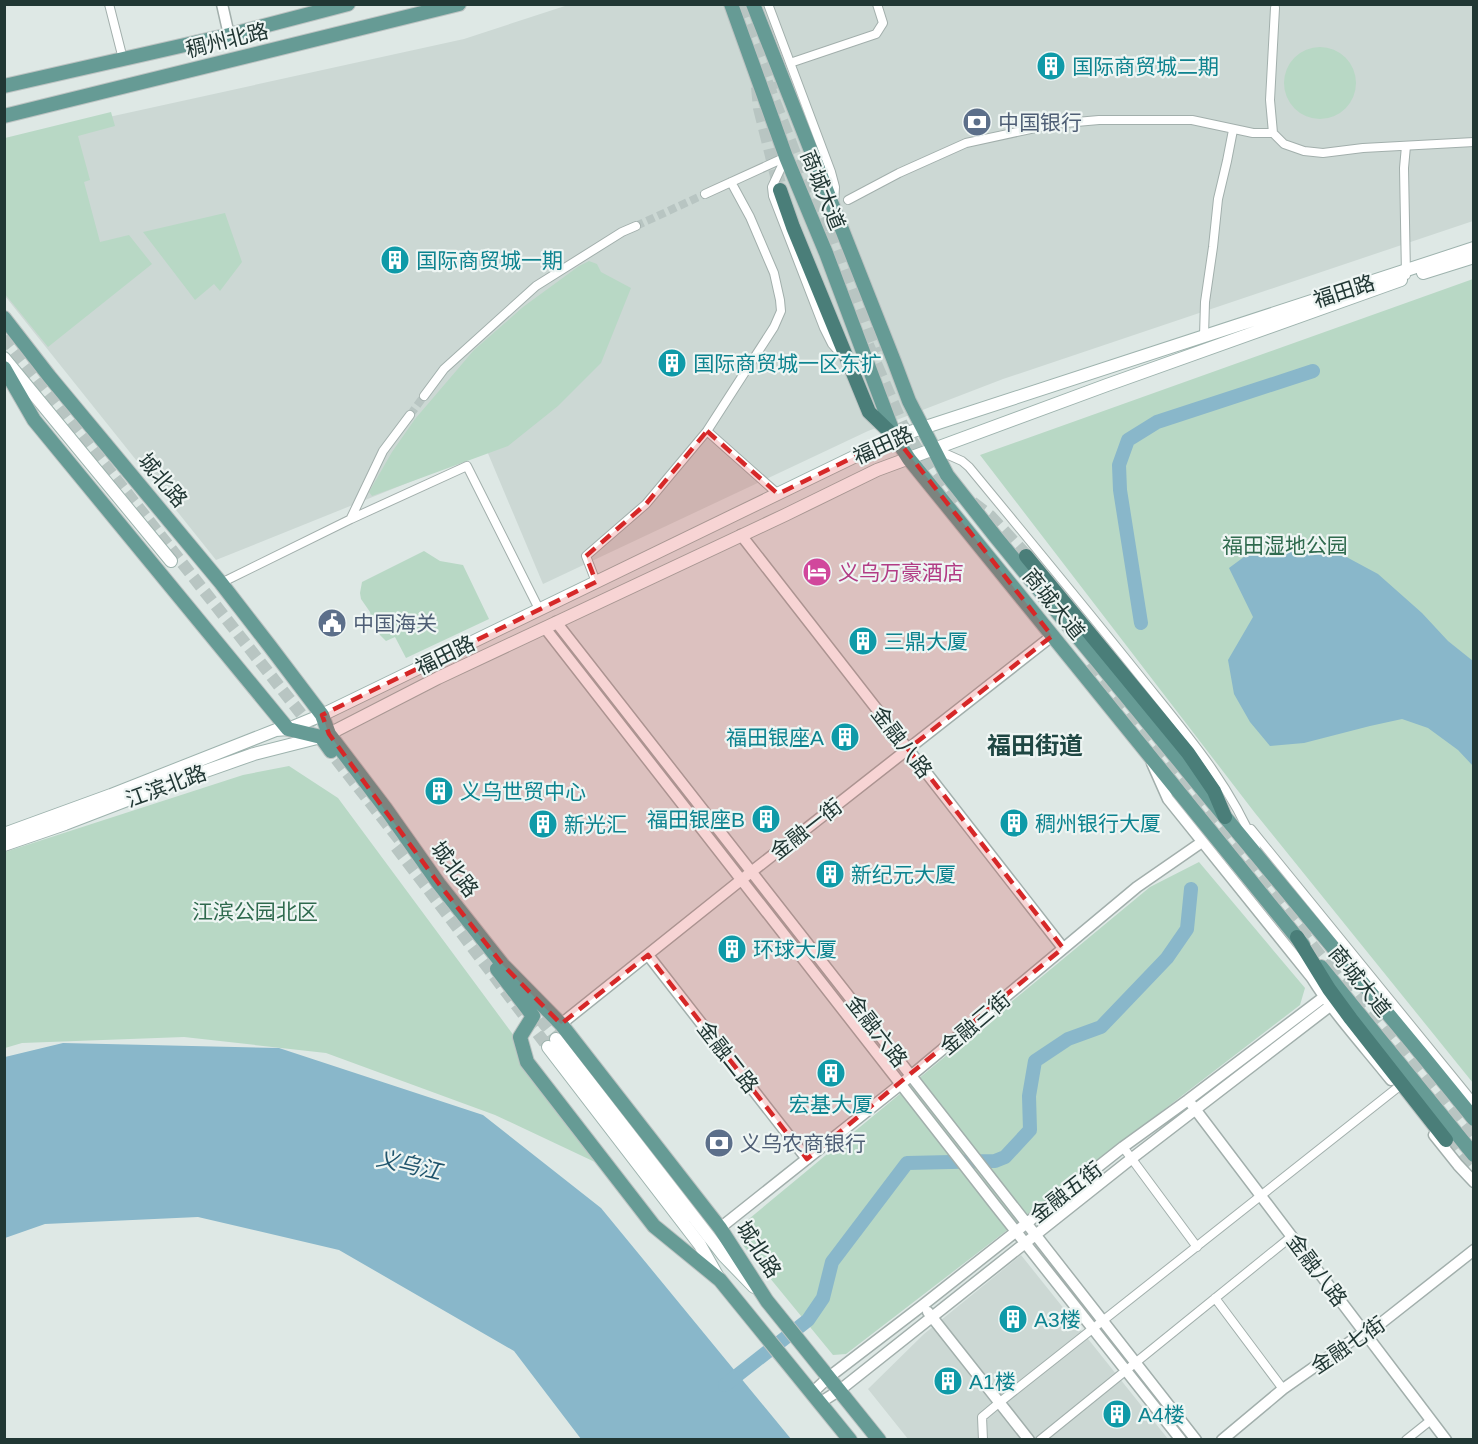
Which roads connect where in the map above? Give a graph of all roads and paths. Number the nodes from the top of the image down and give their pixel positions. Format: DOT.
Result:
graph roads {
  1 [pos="109,4"];
  2 [pos="222,4"];
  3 [pos="348,4"];
  4 [pos="459,4"];
  5 [pos="731,4"];
  6 [pos="753,4"];
  7 [pos="768,4"];
  8 [pos="877,4"];
  9 [pos="1275,8"];
  10 [pos="229,34"];
  11 [pos="123,59"];
  12 [pos="790,63"];
  13 [pos="4,86"];
  14 [pos="4,116"];
  15 [pos="1233,130"];
  16 [pos="1273,133"];
  17 [pos="1473,142"];
  18 [pos="1406,146"];
  19 [pos="786,157"];
  20 [pos="731,182"];
  21 [pos="780,190"];
  22 [pos="705,194"];
  23 [pos="848,200"];
  24 [pos="834,210"];
  25 [pos="636,226"];
  26 [pos="1473,248"];
  27 [pos="1473,257"];
  28 [pos="1406,274"];
  29 [pos="4,318"];
  30 [pos="1204,336"];
  31 [pos="4,358"];
  32 [pos="851,366"];
  33 [pos="4,368"];
  34 [pos="424,396"];
  35 [pos="410,415"];
  36 [pos="923,427"];
  37 [pos="707,431"];
  38 [pos="896,437"];
  39 [pos="935,449"];
  40 [pos="909,459"];
  41 [pos="778,494"];
  42 [pos="351,519"];
  43 [pos="741,536"];
  44 [pos="1026,556"];
  45 [pos="171,561"];
  46 [pos="596,582"];
  47 [pos="221,583"];
  48 [pos="539,609"];
  49 [pos="550,625"];
  50 [pos="1052,636"];
  51 [pos="322,716"];
  52 [pos="288,729"];
  53 [pos="325,735"];
  54 [pos="908,749"];
  55 [pos="1149,754"];
  56 [pos="1225,818"];
  57 [pos="1244,821"];
  58 [pos="4,834"];
  59 [pos="1202,842"];
  60 [pos="4,844"];
  61 [pos="1260,860"];
  62 [pos="752,871"];
  63 [pos="741,880"];
  64 [pos="1297,937"];
  65 [pos="1063,948"];
  66 [pos="648,955"];
  67 [pos="1327,1002"];
  68 [pos="561,1024"];
  69 [pos="911,1076"];
  70 [pos="901,1084"];
  71 [pos="1397,1088"];
  72 [pos="1188,1100"];
  73 [pos="1473,1103"];
  74 [pos="1196,1109"];
  75 [pos="1473,1119"];
  76 [pos="1446,1140"];
  77 [pos="1123,1147"];
  78 [pos="1473,1155"];
  79 [pos="807,1159"];
  80 [pos="1131,1159"];
  81 [pos="1473,1182"];
  82 [pos="1261,1195"];
  83 [pos="1027,1223"];
  84 [pos="720,1228"];
  85 [pos="1016,1231"];
  86 [pos="1036,1234"];
  87 [pos="1292,1236"];
  88 [pos="1025,1243"];
  89 [pos="1197,1247"];
  90 [pos="1473,1250"];
  91 [pos="720,1280"];
  92 [pos="1215,1298"];
  93 [pos="770,1305"];
  94 [pos="923,1305"];
  95 [pos="931,1316"];
  96 [pos="1103,1320"];
  97 [pos="1093,1328"];
  98 [pos="1364,1332"];
  99 [pos="1136,1362"];
  100 [pos="1126,1370"];
  101 [pos="829,1377"];
  102 [pos="1283,1389"];
  103 [pos="840,1390"];
  104 [pos="817,1397"];
  105 [pos="1000,1402"];
  106 [pos="1431,1420"];
  107 [pos="850,1440"];
  108 [pos="879,1440"];
  109 [pos="983,1440"];
  110 [pos="1029,1440"];
  111 [pos="1040,1440"];
  112 [pos="1181,1440"];
  113 [pos="1196,1440"];
  114 [pos="1222,1440"];
  115 [pos="1406,1440"];
  116 [pos="1446,1440"];
  1 -- 11 [label="street"];
  2 -- 10 [label="street"];
  3 -- 10 [label="main road, 稠州北路"];
  4 -- 14 [label="main road, 稠州北路"];
  5 -- 19 [label="main road, 商城大道"];
  6 -- 24 [label="main road, 商城大道"];
  7 -- 12 [label="street"];
  8 -- 12 [label="street"];
  9 -- 16 [label="street"];
  10 -- 11 [label="main road, 稠州北路"];
  11 -- 13 [label="main road, 稠州北路"];
  12 -- 24 [label="street"];
  15 -- 16 [label="street"];
  15 -- 23 [label="street"];
  15 -- 30 [label="street"];
  16 -- 18 [label="street"];
  17 -- 18 [label="street"];
  18 -- 28 [label="street"];
  19 -- 20 [label="street"];
  19 -- 32 [label="street"];
  19 -- 38 [label="main road, 商城大道"];
  20 -- 22 [label="street"];
  20 -- 37 [label="street"];
  21 -- 32 [label="highway"];
  24 -- 36 [label="main road, 商城大道"];
  25 -- 34 [label="street"];
  26 -- 28 [label="main road, 福田路"];
  27 -- 28 [label="main road, 福田路"];
  28 -- 30 [label="main road, 福田路"];
  28 -- 39 [label="main road, 福田路"];
  29 -- 47 [label="main road, 城北路"];
  30 -- 36 [label="main road, 福田路"];
  31 -- 45 [label="main road"];
  32 -- 38 [label="highway"];
  33 -- 52 [label="main road"];
  35 -- 42 [label="street"];
  36 -- 38 [label="main road, 福田路"];
  36 -- 39 [label="main road, 商城大道"];
  37 -- 41 [label="street"];
  37 -- 46 [label="street"];
  38 -- 40 [label="main road, 商城大道"];
  38 -- 41 [label="main road, 福田路"];
  39 -- 40 [label="main road, 福田路"];
  39 -- 56 [label="main road, 商城大道"];
  39 -- 57 [label="street"];
  40 -- 43 [label="main road, 福田路"];
  40 -- 50 [label="main road, 商城大道"];
  41 -- 46 [label="main road, 福田路"];
  42 -- 47 [label="street"];
  42 -- 48 [label="street"];
  43 -- 49 [label="main road, 福田路"];
  43 -- 54 [label="street, 金融八路"];
  44 -- 56 [label="highway"];
  46 -- 48 [label="main road, 福田路"];
  47 -- 51 [label="main road, 城北路"];
  48 -- 51 [label="main road, 福田路"];
  49 -- 53 [label="main road, 福田路"];
  49 -- 62 [label="street, 金融六路"];
  49 -- 63 [label="street, 金融六路"];
  50 -- 54 [label="street, 金融一街"];
  50 -- 55 [label="main road, 商城大道"];
  51 -- 52 [label="main road, 江滨北路"];
  51 -- 53 [label="main road, 城北路"];
  52 -- 53 [label="main road"];
  52 -- 58 [label="main road, 江滨北路"];
  53 -- 60 [label="main road, 江滨北路"];
  53 -- 68 [label="main road, 城北路"];
  53 -- 91 [label="main road, 城北路"];
  54 -- 62 [label="street, 金融一街"];
  54 -- 65 [label="street, 金融八路"];
  55 -- 59 [label="street"];
  55 -- 64 [label="main road, 商城大道"];
  56 -- 61 [label="main road, 商城大道"];
  57 -- 61 [label="street"];
  57 -- 73 [label="street"];
  59 -- 65 [label="street, 金融三街"];
  59 -- 67 [label="street"];
  61 -- 75 [label="main road, 商城大道"];
  62 -- 63 [label="street, 金融一街"];
  62 -- 69 [label="street, 金融六路"];
  63 -- 66 [label="street, 金融一街"];
  63 -- 70 [label="street, 金融六路"];
  64 -- 76 [label="highway"];
  64 -- 78 [label="main road, 商城大道"];
  65 -- 69 [label="street, 金融三街"];
  66 -- 68 [label="street, 金融一街"];
  66 -- 79 [label="street, 金融二路"];
  67 -- 71 [label="street"];
  67 -- 72 [label="street, 金融五街"];
  67 -- 74 [label="street, 金融五街"];
  68 -- 84 [label="main road, 城北路"];
  69 -- 70 [label="street, 金融三街"];
  69 -- 83 [label="street, 金融六路"];
  70 -- 79 [label="street, 金融三街"];
  70 -- 85 [label="street, 金融六路"];
  71 -- 81 [label="street"];
  71 -- 82 [label="street"];
  72 -- 74 [label="street, 金融八路"];
  72 -- 77 [label="street, 金融五街"];
  74 -- 80 [label="street, 金融五街"];
  74 -- 82 [label="street, 金融八路"];
  77 -- 80 [label="street"];
  77 -- 83 [label="street, 金融五街"];
  79 -- 84 [label="street, 金融三街"];
  80 -- 86 [label="street, 金融五街"];
  80 -- 89 [label="street"];
  82 -- 87 [label="street, 金融八路"];
  82 -- 89 [label="street"];
  83 -- 85 [label="street, 金融五街"];
  83 -- 86 [label="street, 金融六路"];
  84 -- 93 [label="main road, 城北路"];
  85 -- 88 [label="street, 金融六路"];
  85 -- 94 [label="street, 金融五街"];
  86 -- 88 [label="street, 金融五街"];
  86 -- 96 [label="street, 金融六路"];
  87 -- 92 [label="street"];
  87 -- 98 [label="street, 金融八路"];
  88 -- 95 [label="street, 金融五街"];
  88 -- 97 [label="street, 金融六路"];
  89 -- 96 [label="street"];
  90 -- 98 [label="street, 金融七街"];
  91 -- 93 [label="main road"];
  91 -- 104 [label="main road, 城北路"];
  92 -- 99 [label="street"];
  92 -- 102 [label="street"];
  93 -- 101 [label="main road, 城北路"];
  94 -- 95 [label="street"];
  94 -- 101 [label="street, 金融五街"];
  95 -- 103 [label="street, 金融五街"];
  95 -- 105 [label="street"];
  96 -- 97 [label="street"];
  96 -- 99 [label="street, 金融六路"];
  97 -- 100 [label="street, 金融六路"];
  97 -- 105 [label="street"];
  98 -- 102 [label="street, 金融七街"];
  98 -- 106 [label="street, 金融八路"];
  99 -- 100 [label="street"];
  99 -- 113 [label="street, 金融六路"];
  100 -- 111 [label="street"];
  100 -- 112 [label="street, 金融六路"];
  101 -- 103 [label="main road, 城北路"];
  101 -- 104 [label="street, 金融五街"];
  102 -- 114 [label="street, 金融七街"];
  103 -- 104 [label="street, 金融五街"];
  103 -- 108 [label="main road, 城北路"];
  104 -- 107 [label="main road, 城北路"];
  105 -- 109 [label="street"];
  105 -- 110 [label="street"];
  106 -- 115 [label="street"];
  106 -- 116 [label="street, 金融八路"];
}
